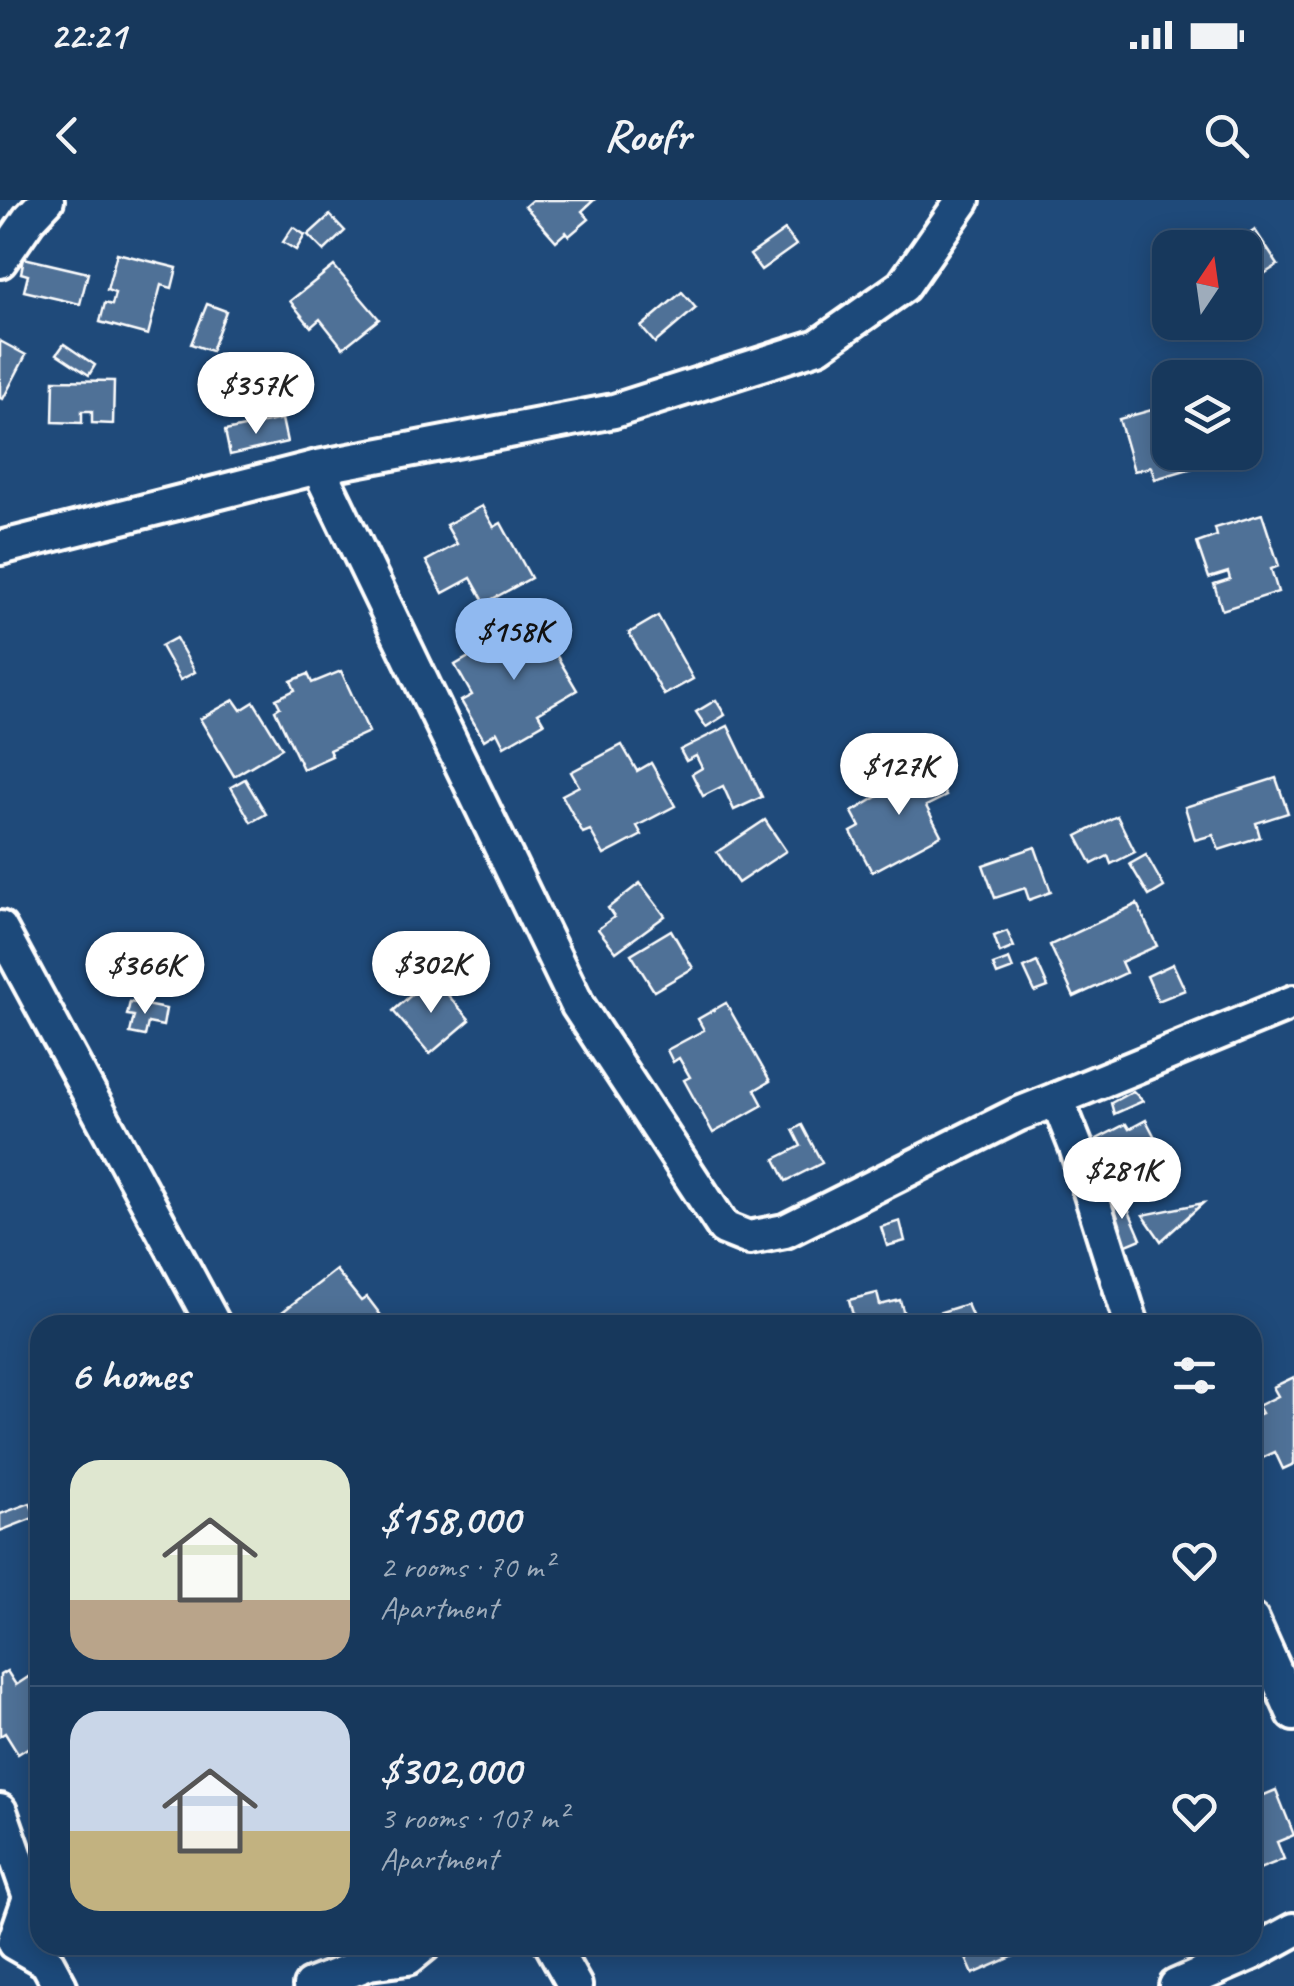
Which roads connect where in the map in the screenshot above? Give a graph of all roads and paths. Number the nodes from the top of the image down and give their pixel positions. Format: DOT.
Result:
graph roads {
  1 [pos="47,200"];
  2 [pos="963,200"];
  3 [pos="0,261"];
  4 [pos="318,466"];
  5 [pos="0,548"];
  6 [pos="0,928"];
  7 [pos="1294,1002"];
  8 [pos="1057,1099"];
  9 [pos="209,1315"];
  10 [pos="1129,1315"];
  11 [pos="1262,1642"];
  12 [pos="1294,1714"];
  13 [pos="0,1812"];
  14 [pos="30,1898"];
  15 [pos="30,1898"];
  16 [pos="1294,1930"];
  17 [pos="1262,1948"];
  18 [pos="30,1952"];
  19 [pos="35,1955"];
  20 [pos="412,1955"];
  21 [pos="558,1955"];
  22 [pos="1247,1955"];
  23 [pos="60,1986"];
  24 [pos="310,1986"];
  25 [pos="575,1986"];
  26 [pos="1176,1986"];
  1 -- 3 [label="street"];
  2 -- 4 [label="street"];
  4 -- 5 [label="street"];
  4 -- 8 [label="street"];
  6 -- 9 [label="street"];
  7 -- 8 [label="street"];
  8 -- 10 [label="street"];
  11 -- 12 [label="street"];
  13 -- 14 [label="street"];
  15 -- 18 [label="street"];
  16 -- 17 [label="street"];
  19 -- 23 [label="street"];
  20 -- 24 [label="street"];
  21 -- 25 [label="street"];
  22 -- 26 [label="street"];
}
